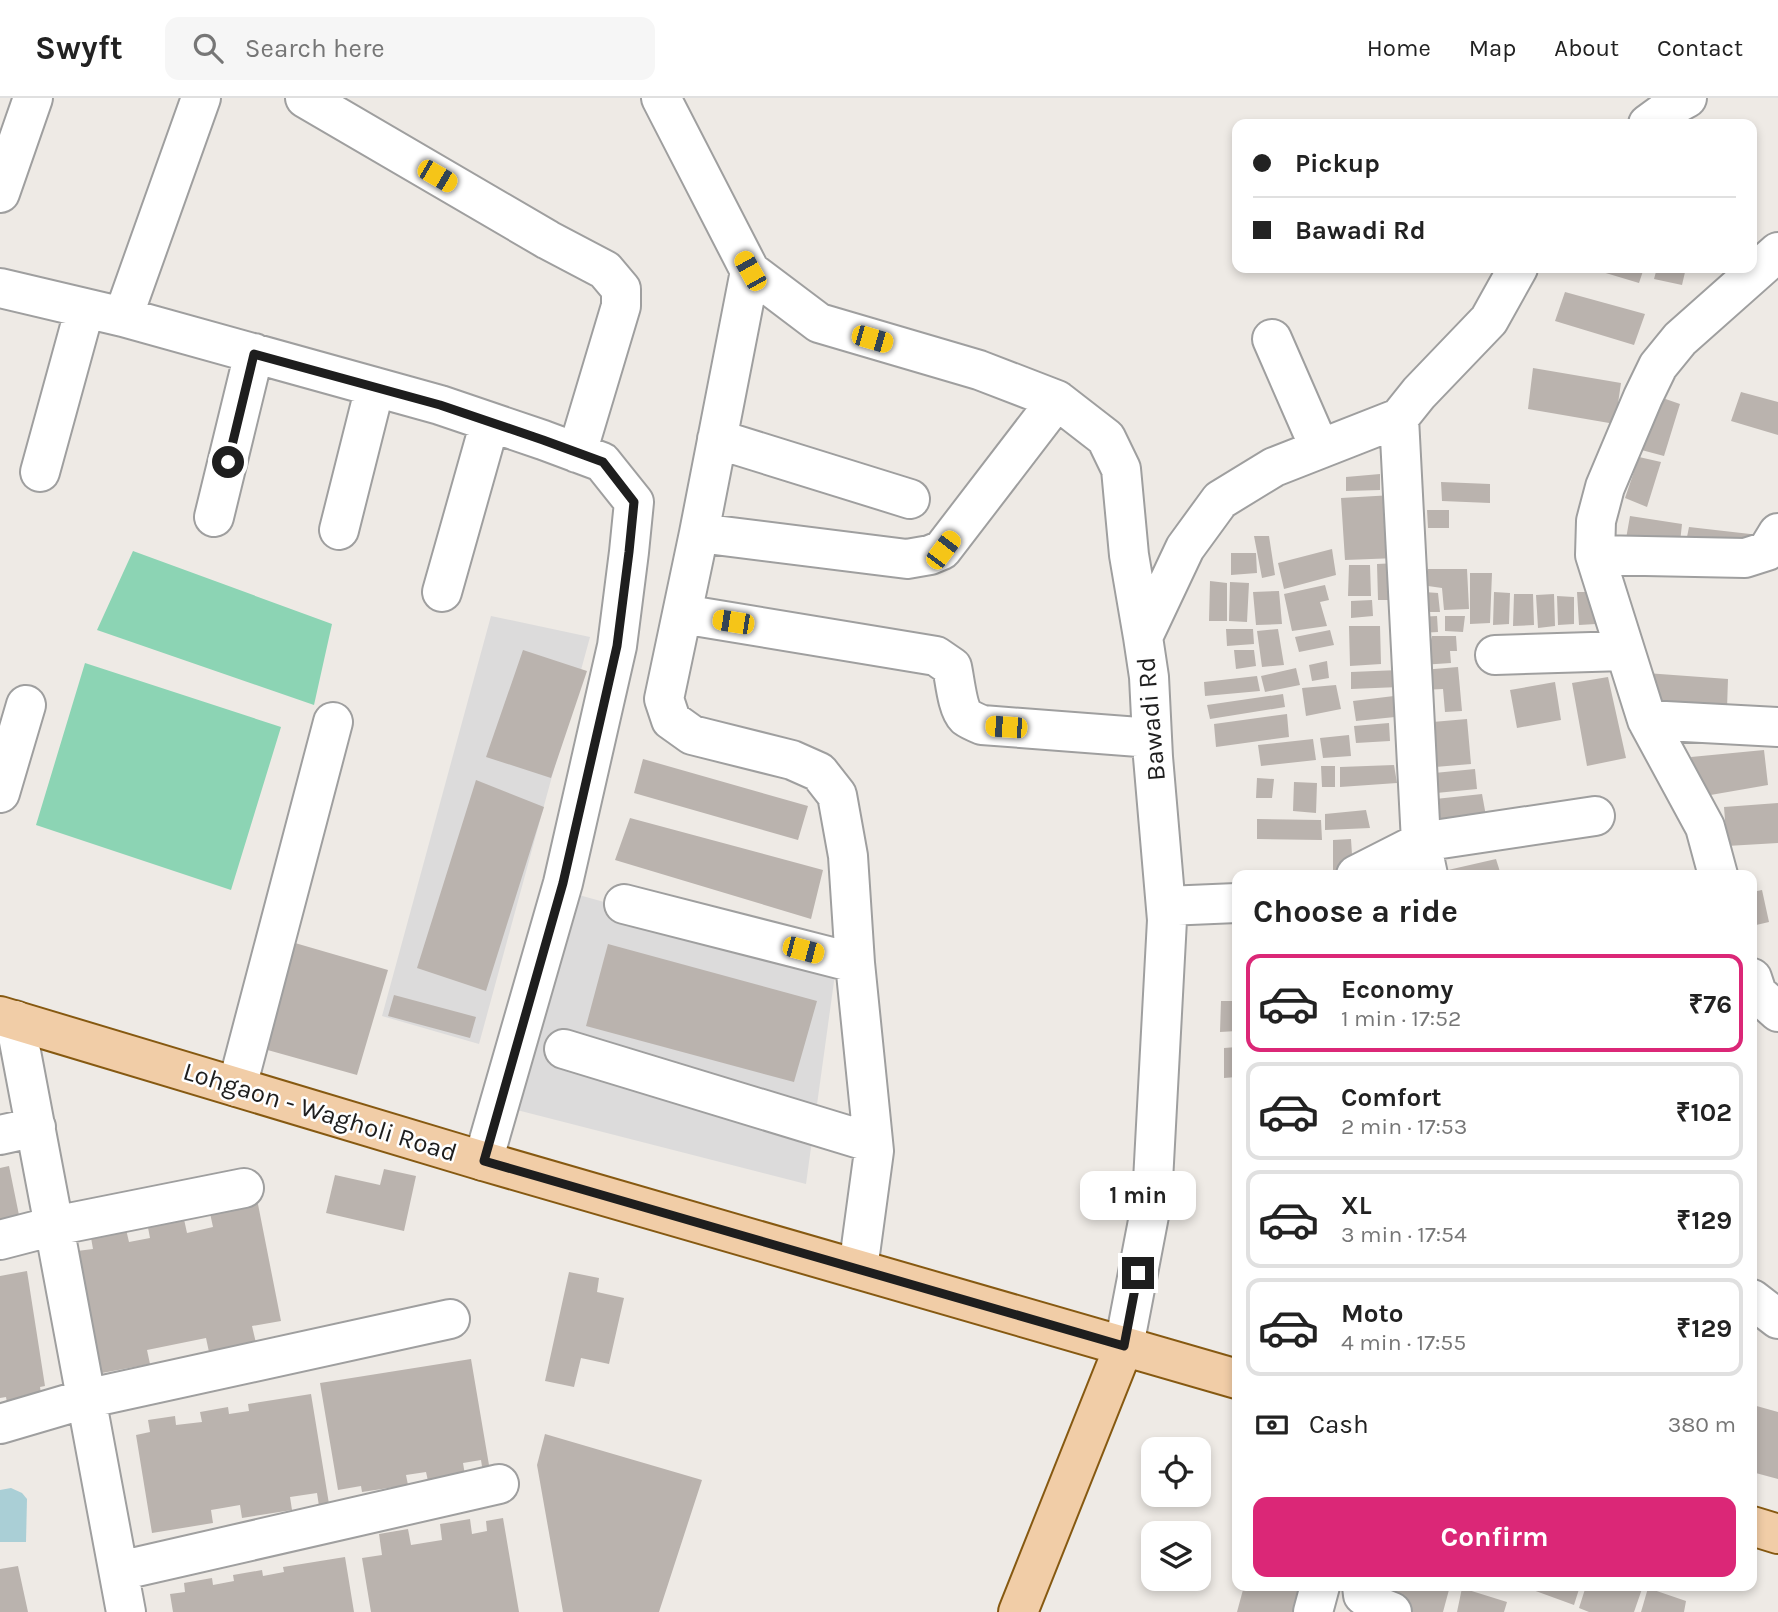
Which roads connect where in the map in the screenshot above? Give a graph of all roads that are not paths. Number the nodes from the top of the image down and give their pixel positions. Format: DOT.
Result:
graph roads {
  1 [pos="33,98"];
  2 [pos="201,98"];
  3 [pos="305,98"];
  4 [pos="661,98"];
  5 [pos="1687,98"];
  6 [pos="1655,119"];
  7 [pos="0,193"];
  8 [pos="1774,259"];
  9 [pos="750,271"];
  10 [pos="1515,273"];
  11 [pos="0,288"];
  12 [pos="85,308"];
  13 [pos="123,317"];
  14 [pos="1272,339"];
  15 [pos="254,354"];
  16 [pos="375,387"];
  17 [pos="1057,400"];
  18 [pos="1399,418"];
  19 [pos="490,422"];
  20 [pos="717,439"];
  21 [pos="1320,449"];
  22 [pos="577,453"];
  23 [pos="40,472"];
  24 [pos="910,499"];
  25 [pos="214,517"];
  26 [pos="339,530"];
  27 [pos="699,533"];
  28 [pos="1778,533"];
  29 [pos="1595,555"];
  30 [pos="442,592"];
  31 [pos="682,614"];
  32 [pos="1143,637"];
  33 [pos="1625,651"];
  34 [pos="1494,655"];
  35 [pos="26,705"];
  36 [pos="1647,720"];
  37 [pos="333,722"];
  38 [pos="1778,727"];
  39 [pos="1152,738"];
  40 [pos="0,793"];
  41 [pos="1595,816"];
  42 [pos="1425,859"];
  43 [pos="1378,870"];
  44 [pos="1717,870"];
  45 [pos="1232,903"];
  46 [pos="624,904"];
  47 [pos="1166,906"];
  48 [pos="855,964"];
  49 [pos="1757,993"];
  50 [pos="1778,1012"];
  51 [pos="7,1018"];
  52 [pos="564,1049"];
  53 [pos="237,1087"];
  54 [pos="18,1131"];
  55 [pos="873,1143"];
  56 [pos="484,1161"];
  57 [pos="244,1188"];
  58 [pos="54,1226"];
  59 [pos="0,1240"];
  60 [pos="858,1269"];
  61 [pos="1757,1303"];
  62 [pos="450,1319"];
  63 [pos="1778,1319"];
  64 [pos="1124,1346"];
  65 [pos="1232,1378"];
  66 [pos="85,1399"];
  67 [pos="0,1424"];
  68 [pos="499,1484"];
  69 [pos="1757,1528"];
  70 [pos="1778,1534"];
  71 [pos="119,1571"];
  72 [pos="1319,1591"];
  73 [pos="1363,1591"];
  74 [pos="126,1612"];
  75 [pos="1018,1612"];
  76 [pos="1313,1612"];
  77 [pos="1392,1612"];
  1 -- 7 [label="street"];
  2 -- 13 [label="street"];
  3 -- 22 [label="street"];
  4 -- 9 [label="street"];
  5 -- 6 [label="street"];
  8 -- 29 [label="street"];
  9 -- 17 [label="street"];
  9 -- 20 [label="street"];
  10 -- 18 [label="street, Bawadi Rd"];
  11 -- 12 [label="street"];
  12 -- 13 [label="street"];
  12 -- 23 [label="street"];
  13 -- 15 [label="street"];
  14 -- 21 [label="street"];
  15 -- 16 [label="street"];
  15 -- 25 [label="street"];
  16 -- 19 [label="street"];
  16 -- 26 [label="street"];
  17 -- 27 [label="street"];
  17 -- 32 [label="street"];
  18 -- 21 [label="street, Bawadi Rd"];
  18 -- 42 [label="street"];
  19 -- 22 [label="street"];
  19 -- 30 [label="street"];
  20 -- 24 [label="street"];
  20 -- 27 [label="street"];
  21 -- 32 [label="street, Bawadi Rd"];
  22 -- 56 [label="street"];
  27 -- 31 [label="street"];
  28 -- 29 [label="street"];
  29 -- 33 [label="street"];
  31 -- 39 [label="street"];
  31 -- 48 [label="street"];
  32 -- 39 [label="street, Bawadi Rd"];
  33 -- 34 [label="street"];
  33 -- 36 [label="street"];
  35 -- 40 [label="street"];
  36 -- 38 [label="street"];
  36 -- 44 [label="street"];
  37 -- 53 [label="street"];
  39 -- 47 [label="street, Bawadi Rd"];
  41 -- 42 [label="street"];
  42 -- 43 [label="street"];
  45 -- 47 [label="street"];
  46 -- 48 [label="street"];
  47 -- 64 [label="street, Bawadi Rd"];
  48 -- 55 [label="street"];
  49 -- 50 [label="street"];
  51 -- 53 [label="main road, Lohgaon - Wagholi Road"];
  51 -- 54 [label="street"];
  52 -- 55 [label="street"];
  53 -- 56 [label="main road, Lohgaon - Wagholi Road"];
  54 -- 58 [label="street"];
  55 -- 60 [label="street"];
  56 -- 60 [label="main road, Lohgaon - Wagholi Road"];
  57 -- 58 [label="street"];
  58 -- 59 [label="street"];
  58 -- 66 [label="street"];
  60 -- 64 [label="main road, Lohgaon - Wagholi Road"];
  61 -- 63 [label="street"];
  62 -- 66 [label="street"];
  64 -- 65 [label="main road, Lohgaon - Wagholi Road"];
  64 -- 75 [label="main road"];
  66 -- 67 [label="street"];
  66 -- 71 [label="street"];
  68 -- 71 [label="street"];
  69 -- 70 [label="main road"];
  71 -- 74 [label="street"];
  72 -- 76 [label="street"];
  73 -- 77 [label="street"];
}
